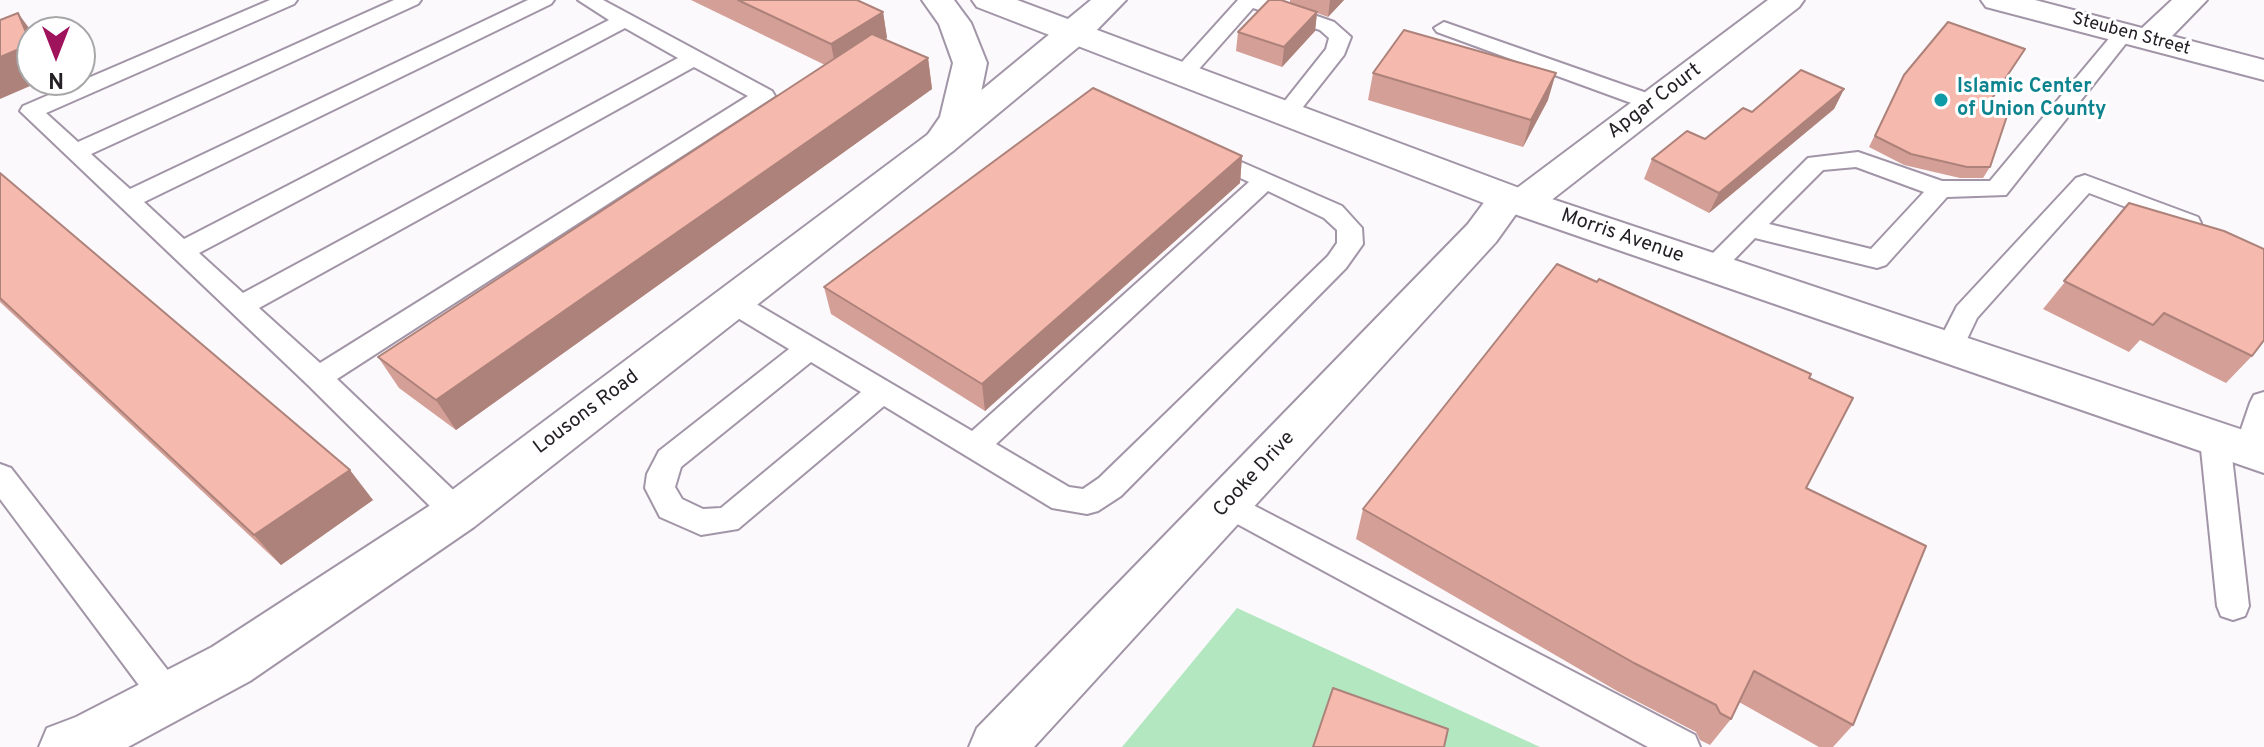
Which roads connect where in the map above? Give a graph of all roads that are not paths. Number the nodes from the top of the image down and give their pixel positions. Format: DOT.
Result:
graph roads {
  1 [pos="287,0"];
  2 [pos="411,0"];
  3 [pos="544,0"];
  4 [pos="588,0"];
  5 [pos="938,0"];
  6 [pos="988,0"];
  7 [pos="1110,0"];
  8 [pos="1250,0"];
  9 [pos="1788,0"];
  10 [pos="1997,0"];
  11 [pos="2191,0"];
  12 [pos="625,20"];
  13 [pos="1444,28"];
  14 [pos="1076,32"];
  15 [pos="2136,36"];
  16 [pos="694,58"];
  17 [pos="2264,70"];
  18 [pos="1183,73"];
  19 [pos="1653,103"];
  20 [pos="1287,112"];
  21 [pos="940,143"];
  22 [pos="75,152"];
  23 [pos="1216,158"];
  24 [pos="1266,180"];
  25 [pos="1940,189"];
  26 [pos="127,200"];
  27 [pos="1515,200"];
  28 [pos="1750,228"];
  29 [pos="2209,231"];
  30 [pos="182,251"];
  31 [pos="1711,268"];
  32 [pos="732,302"];
  33 [pos="241,306"];
  34 [pos="809,348"];
  35 [pos="1949,349"];
  36 [pos="318,378"];
  37 [pos="882,391"];
  38 [pos="2264,403"];
  39 [pos="976,445"];
  40 [pos="2242,448"];
  41 [pos="0,476"];
  42 [pos="1228,504"];
  43 [pos="457,513"];
  44 [pos="2233,606"];
  45 [pos="168,697"];
  46 [pos="67,747"];
  47 [pos="997,747"];
  48 [pos="1682,747"];
  1 -- 22 [label="lane"];
  2 -- 22 [label="lane"];
  3 -- 26 [label="lane"];
  4 -- 12 [label="lane"];
  5 -- 21 [label="street"];
  6 -- 14 [label="street, Morris Avenue"];
  7 -- 14 [label="street, Lousons Road"];
  8 -- 18 [label="lane"];
  8 -- 20 [label="lane"];
  9 -- 19 [label="street, Apgar Court"];
  10 -- 15 [label="street, Steuben Street"];
  11 -- 15 [label="street"];
  12 -- 16 [label="lane"];
  12 -- 30 [label="lane"];
  13 -- 19 [label="lane"];
  14 -- 18 [label="street, Morris Avenue"];
  14 -- 21 [label="street, Lousons Road"];
  15 -- 17 [label="street, Steuben Street"];
  15 -- 25 [label="lane"];
  16 -- 33 [label="lane"];
  16 -- 36 [label="lane"];
  18 -- 20 [label="street, Morris Avenue"];
  19 -- 27 [label="street, Apgar Court"];
  20 -- 27 [label="street, Morris Avenue"];
  21 -- 32 [label="street, Lousons Road"];
  22 -- 26 [label="lane"];
  23 -- 24 [label="lane"];
  24 -- 39 [label="lane"];
  24 -- 39 [label="lane"];
  25 -- 28 [label="lane"];
  25 -- 28 [label="lane"];
  26 -- 30 [label="lane"];
  27 -- 31 [label="street, Morris Avenue"];
  27 -- 42 [label="street, Cooke Drive"];
  28 -- 31 [label="lane"];
  29 -- 35 [label="lane"];
  30 -- 33 [label="lane"];
  31 -- 35 [label="street, Morris Avenue"];
  32 -- 34 [label="lane"];
  32 -- 43 [label="street, Lousons Road"];
  33 -- 36 [label="lane"];
  34 -- 37 [label="lane"];
  34 -- 37 [label="lane"];
  35 -- 40 [label="street, Morris Avenue"];
  36 -- 43 [label="lane"];
  37 -- 39 [label="lane"];
  38 -- 40 [label="lane"];
  40 -- 44 [label="lane"];
  41 -- 45 [label="lane"];
  42 -- 47 [label="street, Cooke Drive"];
  42 -- 48 [label="lane"];
  43 -- 45 [label="street, Lousons Road"];
  45 -- 46 [label="street, Lousons Road"];
}
